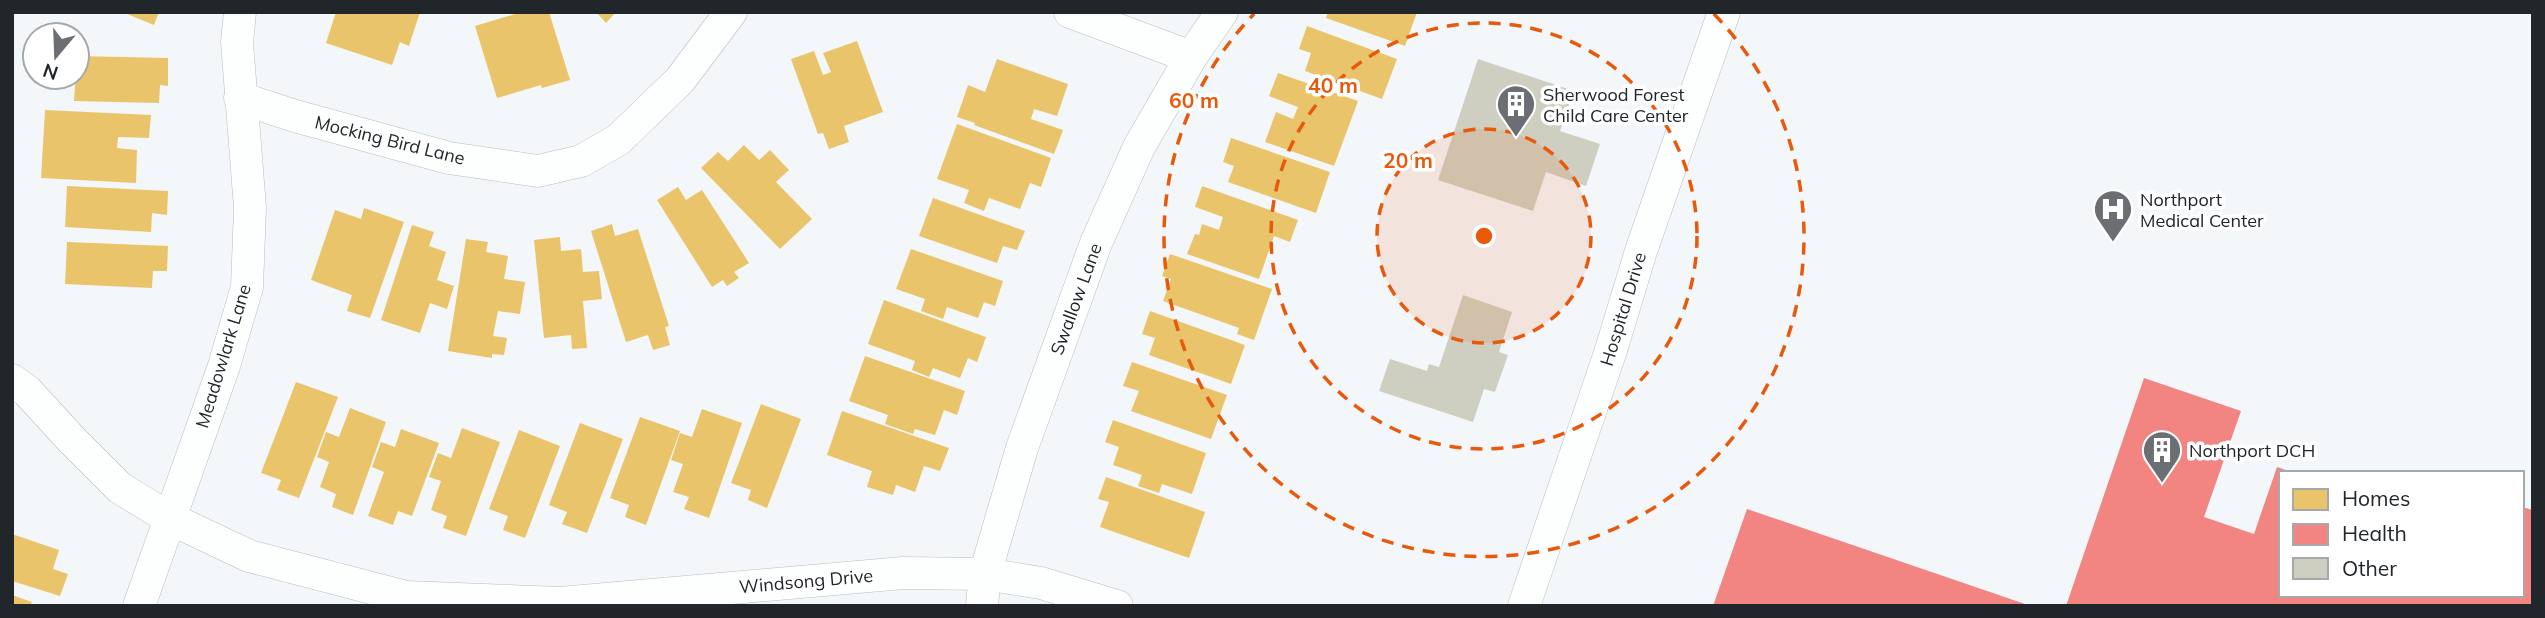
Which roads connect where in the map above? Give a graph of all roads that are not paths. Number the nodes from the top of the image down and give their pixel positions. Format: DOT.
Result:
graph roads {
  1 [pos="240,12"];
  2 [pos="731,12"];
  3 [pos="1070,12"];
  4 [pos="1222,12"];
  5 [pos="1724,12"];
  6 [pos="1191,57"];
  7 [pos="240,98"];
  8 [pos="12,380"];
  9 [pos="171,519"];
  10 [pos="985,574"];
  11 [pos="560,604"];
  12 [pos="139,606"];
  13 [pos="982,606"];
  14 [pos="1117,606"];
  15 [pos="1524,606"];
  1 -- 7 [label="street, Meadowlark Lane"];
  2 -- 7 [label="street, Mocking Bird Lane"];
  3 -- 6 [label="street"];
  4 -- 6 [label="street, Swallow Lane"];
  5 -- 15 [label="street, Hospital Drive"];
  6 -- 10 [label="street, Swallow Lane"];
  7 -- 9 [label="street, Meadowlark Lane"];
  8 -- 9 [label="street, Windsong Drive"];
  9 -- 11 [label="street, Windsong Drive"];
  9 -- 12 [label="street, Meadowlark Lane"];
  10 -- 11 [label="street, Windsong Drive"];
  10 -- 13 [label="street, Swallow Lane"];
  10 -- 14 [label="street, Windsong Drive"];
}
